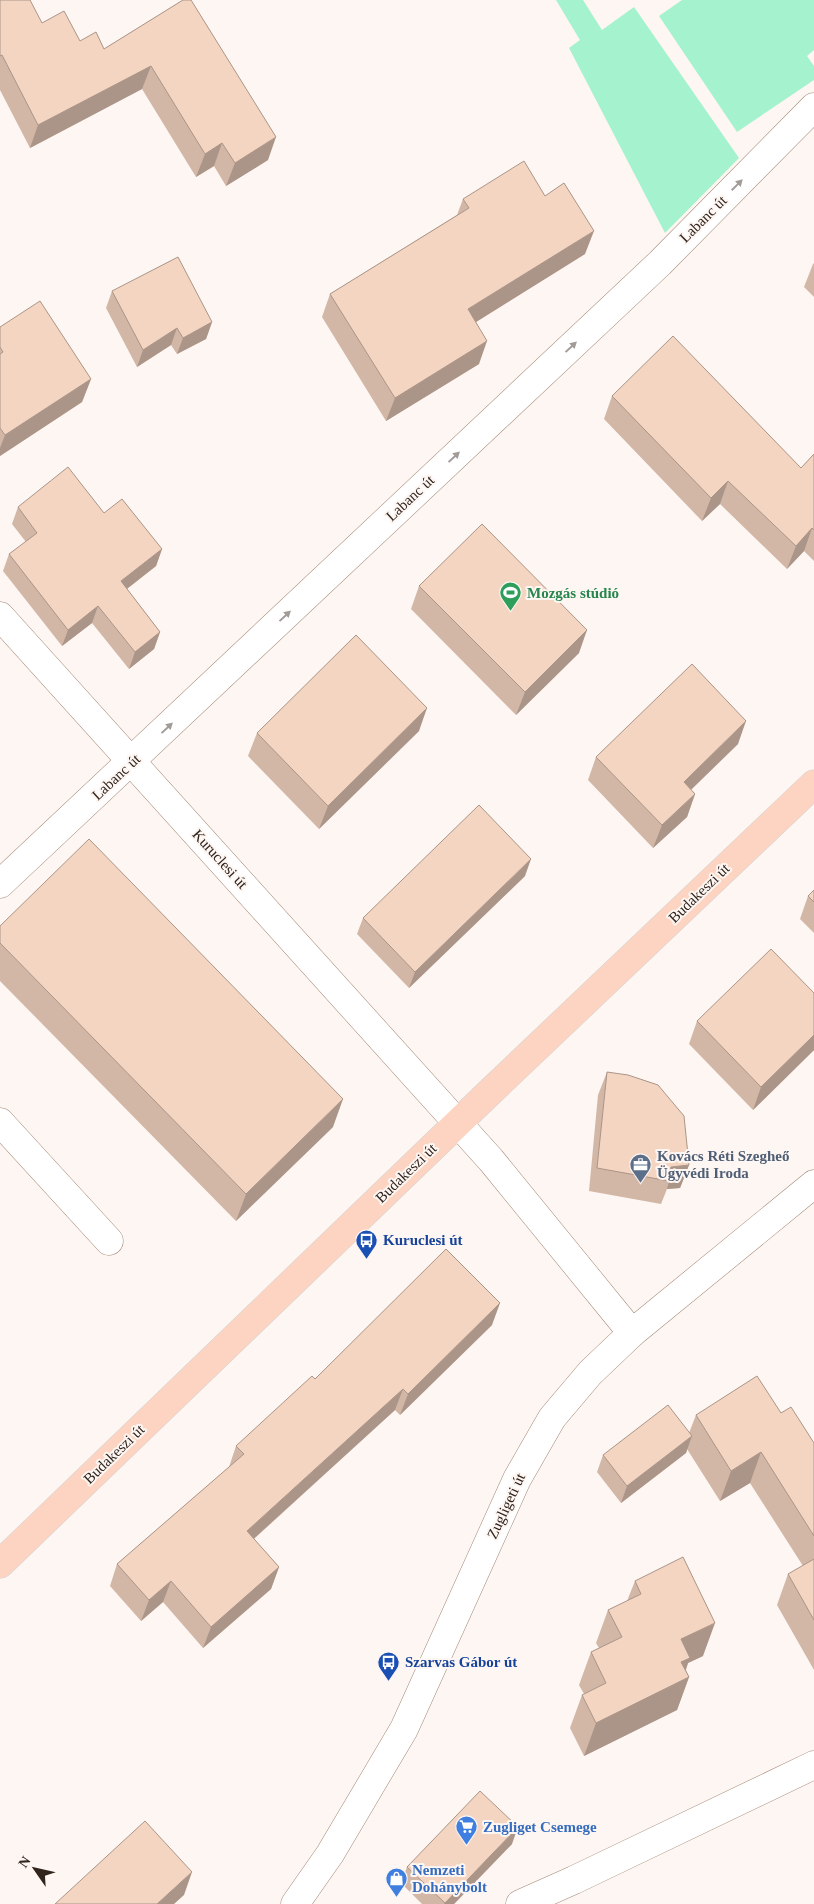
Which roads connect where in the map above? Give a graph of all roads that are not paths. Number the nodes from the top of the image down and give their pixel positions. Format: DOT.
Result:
graph roads {
  1 [pos="814,107"];
  2 [pos="0,616"];
  3 [pos="132,761"];
  4 [pos="814,784"];
  5 [pos="0,884"];
  6 [pos="0,1122"];
  7 [pos="457,1124"];
  8 [pos="814,1184"];
  9 [pos="109,1242"];
  10 [pos="632,1333"];
  11 [pos="0,1564"];
  12 [pos="814,1765"];
  13 [pos="294,1904"];
  14 [pos="520,1904"];
  3 -- 1 [label="street, Labanc út, one-way"];
  2 -- 3 [label="street, Kuruclesi út"];
  3 -- 5 [label="street, Labanc út"];
  3 -- 7 [label="street, Kuruclesi út"];
  4 -- 7 [label="main road, Budakeszi út"];
  6 -- 9 [label="street"];
  7 -- 10 [label="street, Kuruclesi út"];
  7 -- 11 [label="main road, Budakeszi út"];
  8 -- 10 [label="street, Zugligeti út"];
  10 -- 13 [label="street, Zugligeti út"];
  12 -- 14 [label="street"];
}
